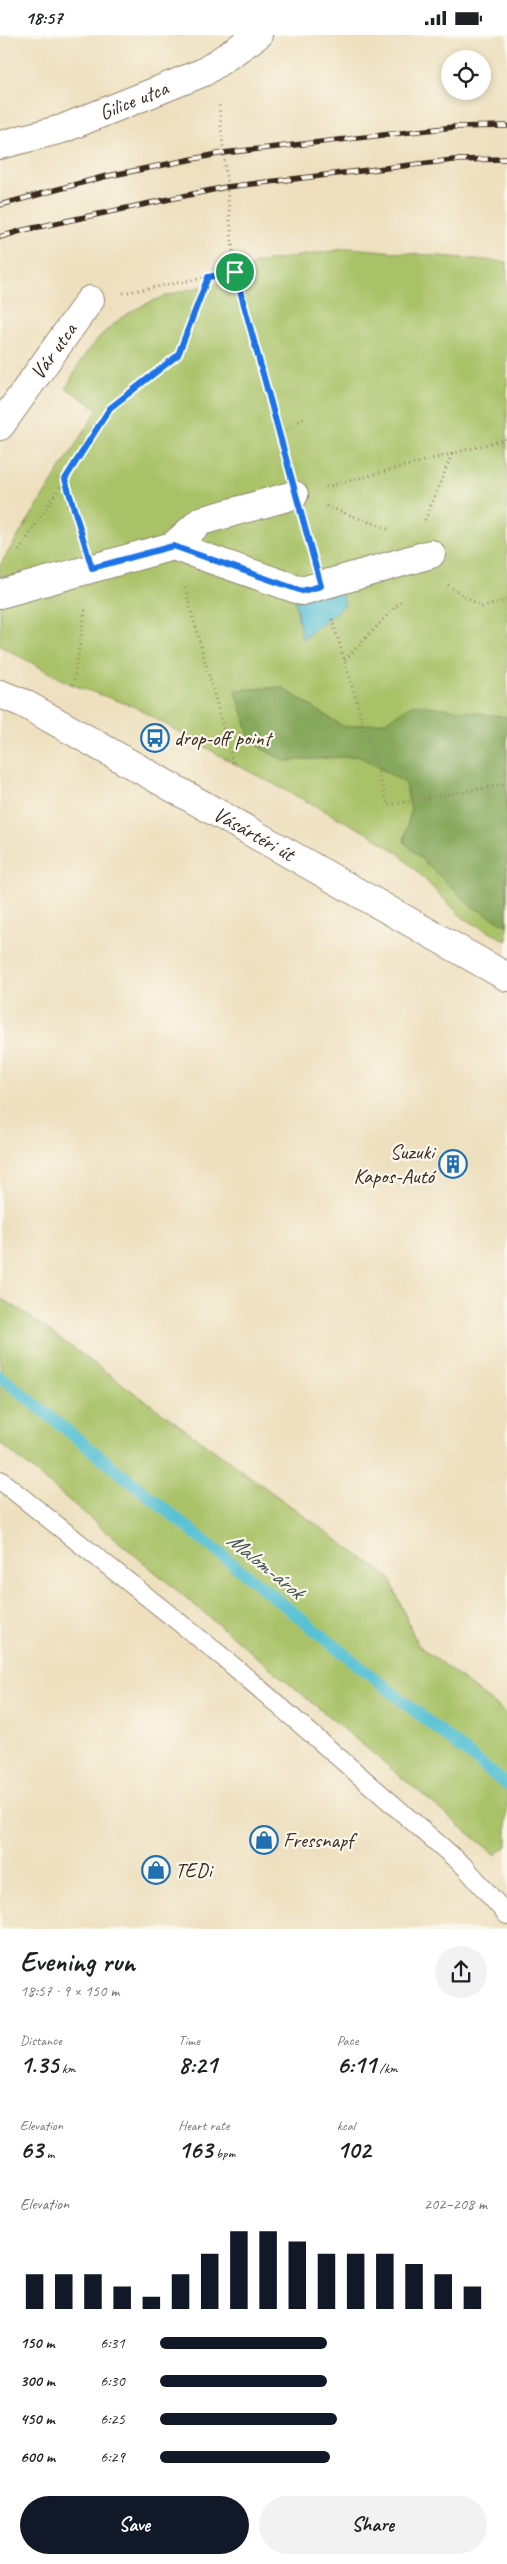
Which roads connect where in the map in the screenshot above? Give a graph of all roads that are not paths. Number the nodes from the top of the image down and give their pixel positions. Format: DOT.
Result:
graph roads {
  1 [pos="258,35"];
  2 [pos="0,145"];
  3 [pos="90,300"];
  4 [pos="0,426"];
  5 [pos="294,495"];
  6 [pos="173,546"];
  7 [pos="431,553"];
  8 [pos="0,594"];
  9 [pos="0,694"];
  10 [pos="507,977"];
  11 [pos="0,1480"];
  12 [pos="507,1915"];
  1 -- 2 [label="street, Gilice utca"];
  3 -- 4 [label="street, Vár utca"];
  5 -- 6 [label="street"];
  6 -- 7 [label="street"];
  6 -- 8 [label="street"];
  9 -- 10 [label="street, Vásártéri út"];
  11 -- 12 [label="lane"];
}
